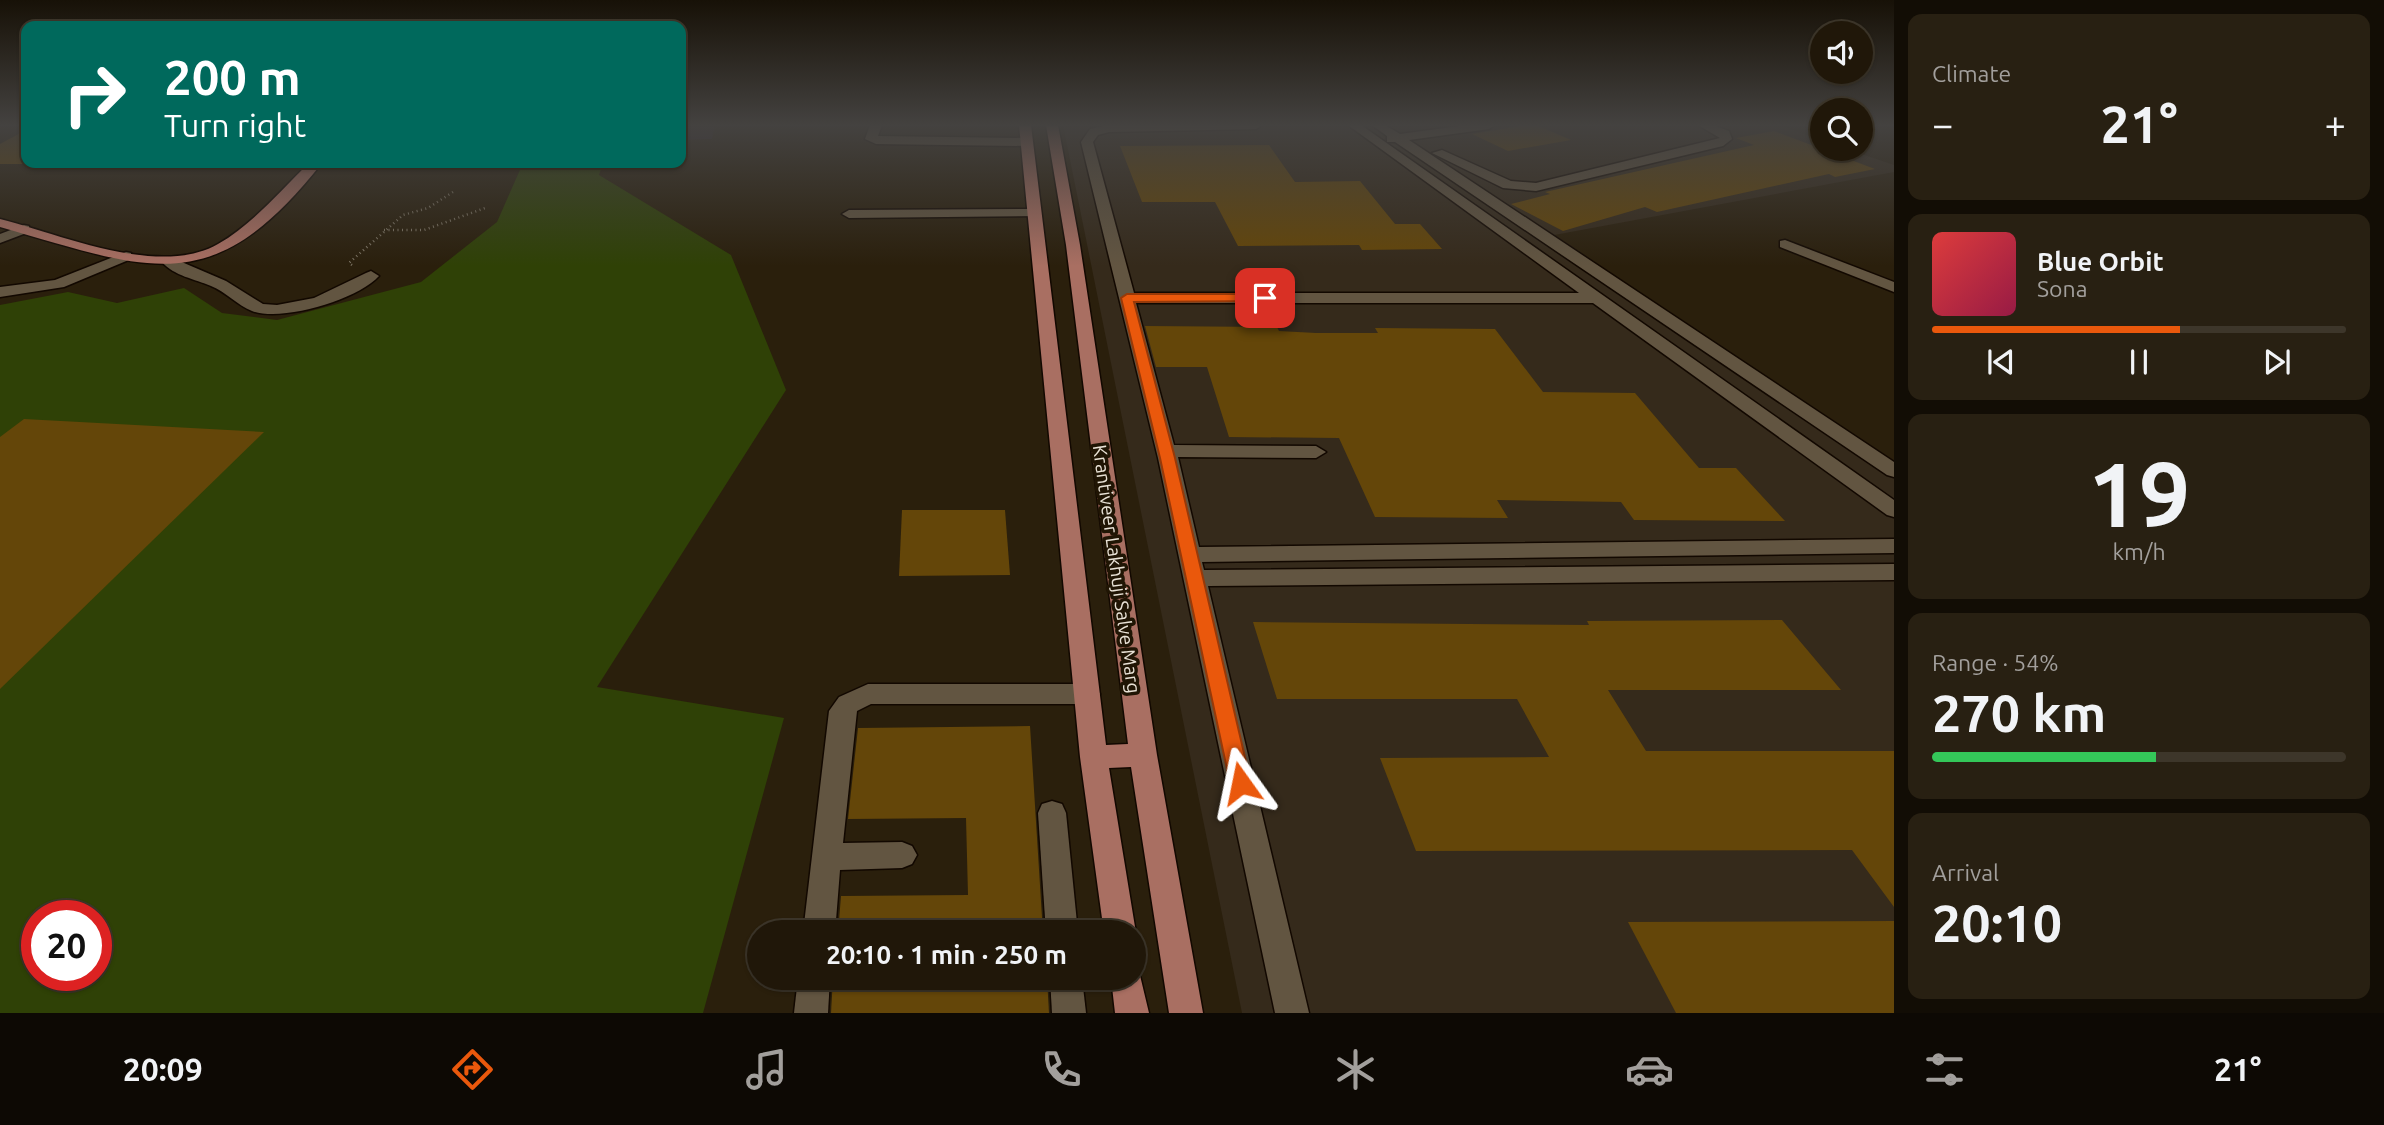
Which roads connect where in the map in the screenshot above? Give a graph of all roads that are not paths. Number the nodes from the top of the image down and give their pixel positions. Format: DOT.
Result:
graph roads {
  1 [pos="307,172"];
  2 [pos="1029,172"];
  3 [pos="1060,172"];
  4 [pos="1095,172"];
  5 [pos="1429,172"];
  6 [pos="1450,172"];
  7 [pos="1476,172"];
  8 [pos="1590,172"];
  9 [pos="1034,213"];
  10 [pos="849,214"];
  11 [pos="0,223"];
  12 [pos="24,229"];
  13 [pos="0,239"];
  14 [pos="1785,244"];
  15 [pos="127,256"];
  16 [pos="170,262"];
  17 [pos="371,275"];
  18 [pos="1894,287"];
  19 [pos="0,292"];
  20 [pos="1127,298"];
  21 [pos="1596,298"];
  22 [pos="1166,451"];
  23 [pos="1316,452"];
  24 [pos="1894,471"];
  25 [pos="1894,510"];
  26 [pos="1894,546"];
  27 [pos="1193,566"];
  28 [pos="1894,572"];
  29 [pos="1087,694"];
  30 [pos="1143,755"];
  31 [pos="1094,757"];
  32 [pos="1052,813"];
  33 [pos="902,855"];
  34 [pos="826,857"];
  35 [pos="820,920"];
  36 [pos="1061,920"];
  37 [pos="1118,920"];
  38 [pos="813,990"];
  39 [pos="1067,990"];
  40 [pos="1128,990"];
  41 [pos="811,1013"];
  42 [pos="1069,1013"];
  43 [pos="1132,1013"];
  44 [pos="1186,1013"];
  45 [pos="1292,1013"];
  1 -- 16 [label="main road"];
  2 -- 9 [label="main road, Krantiveer Lakhuji Salve Marg"];
  3 -- 30 [label="main road, Krantiveer Lakhuji Salve Marg"];
  4 -- 20 [label="street"];
  5 -- 21 [label="street"];
  6 -- 24 [label="street"];
  7 -- 8 [label="street"];
  9 -- 10 [label="street"];
  9 -- 29 [label="main road, Krantiveer Lakhuji Salve Marg"];
  11 -- 12 [label="main road"];
  12 -- 13 [label="street"];
  12 -- 15 [label="main road"];
  14 -- 18 [label="street"];
  15 -- 16 [label="main road"];
  15 -- 19 [label="street"];
  16 -- 17 [label="street"];
  20 -- 21 [label="street"];
  20 -- 22 [label="street"];
  21 -- 25 [label="street"];
  22 -- 23 [label="street"];
  22 -- 27 [label="street"];
  26 -- 27 [label="street"];
  27 -- 28 [label="street"];
  27 -- 45 [label="street"];
  29 -- 31 [label="main road, Krantiveer Lakhuji Salve Marg"];
  29 -- 34 [label="street"];
  30 -- 31 [label="main road"];
  30 -- 44 [label="main road, Krantiveer Lakhuji Salve Marg"];
  31 -- 37 [label="main road, Krantiveer Lakhuji Salve Marg"];
  32 -- 36 [label="street"];
  33 -- 34 [label="street"];
  34 -- 35 [label="street"];
  38 -- 41 [label="street"];
  39 -- 42 [label="street"];
  40 -- 43 [label="main road"];
}
